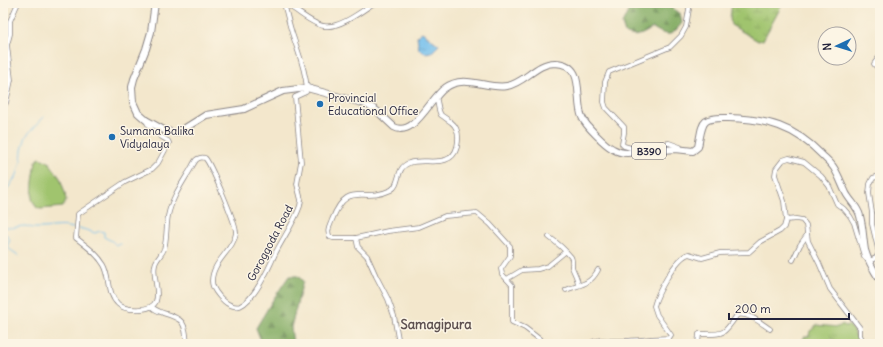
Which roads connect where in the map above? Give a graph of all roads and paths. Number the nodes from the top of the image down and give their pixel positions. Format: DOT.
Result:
graph roads {
  1 [pos="18,3"];
  2 [pos="155,3"];
  3 [pos="284,3"];
  4 [pos="290,3"];
  5 [pos="374,3"];
  6 [pos="690,3"];
  7 [pos="880,56"];
  8 [pos="880,70"];
  9 [pos="306,88"];
  10 [pos="436,97"];
  11 [pos="6,103"];
  12 [pos="146,120"];
  13 [pos="684,151"];
  14 [pos="880,176"];
  15 [pos="786,220"];
  16 [pos="807,235"];
  17 [pos="356,238"];
  18 [pos="550,238"];
  19 [pos="565,252"];
  20 [pos="793,260"];
  21 [pos="870,261"];
  22 [pos="598,270"];
  23 [pos="507,279"];
  24 [pos="880,280"];
  25 [pos="578,285"];
  26 [pos="566,290"];
  27 [pos="152,307"];
  28 [pos="770,329"];
  29 [pos="592,343"];
  30 [pos="188,344"];
  31 [pos="399,344"];
  32 [pos="546,344"];
  33 [pos="698,344"];
  34 [pos="864,344"];
  1 -- 11 [label="street"];
  2 -- 12 [label="main road, B390"];
  3 -- 9 [label="street"];
  4 -- 5 [label="street"];
  6 -- 13 [label="street"];
  7 -- 8 [label="street"];
  9 -- 10 [label="main road, B390"];
  9 -- 12 [label="main road, B390"];
  9 -- 27 [label="street, Goroggoda Road"];
  10 -- 13 [label="main road, B390"];
  10 -- 17 [label="street"];
  12 -- 27 [label="street"];
  13 -- 21 [label="main road"];
  14 -- 21 [label="street"];
  15 -- 16 [label="street"];
  15 -- 21 [label="street"];
  15 -- 29 [label="street"];
  16 -- 20 [label="street"];
  16 -- 34 [label="street"];
  17 -- 23 [label="street"];
  17 -- 31 [label="street"];
  18 -- 19 [label="street"];
  19 -- 23 [label="street"];
  19 -- 25 [label="street"];
  21 -- 24 [label="main road"];
  22 -- 25 [label="street"];
  23 -- 32 [label="street"];
  25 -- 26 [label="street"];
  27 -- 30 [label="street"];
  28 -- 33 [label="street"];
}
